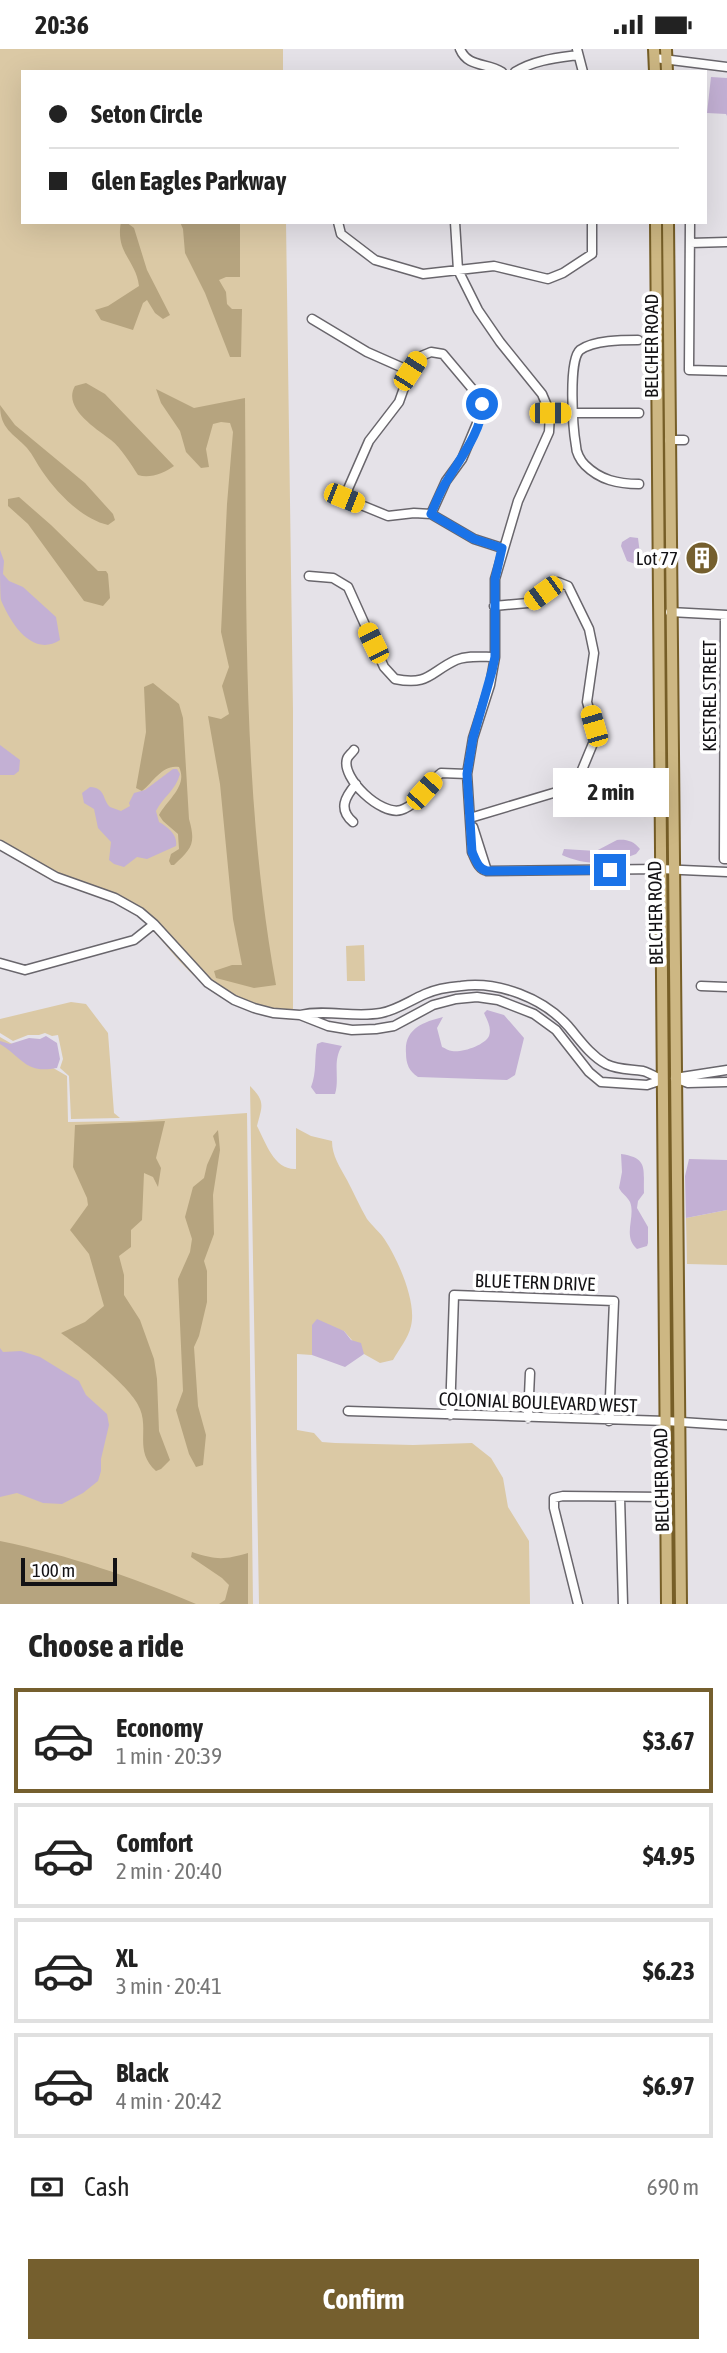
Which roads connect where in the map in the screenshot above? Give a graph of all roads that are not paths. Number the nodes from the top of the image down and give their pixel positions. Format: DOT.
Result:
graph roads {
  1 [pos="460,49"];
  2 [pos="577,52"];
  3 [pos="654,54"];
  4 [pos="666,54"];
  5 [pos="727,67"];
  6 [pos="499,70"];
  7 [pos="518,70"];
  8 [pos="582,70"];
  9 [pos="338,224"];
  10 [pos="455,224"];
  11 [pos="592,224"];
  12 [pos="656,224"];
  13 [pos="668,224"];
  14 [pos="690,224"];
  15 [pos="727,242"];
  16 [pos="690,243"];
  17 [pos="458,270"];
  18 [pos="312,319"];
  19 [pos="638,340"];
  20 [pos="410,371"];
  21 [pos="727,371"];
  22 [pos="550,413"];
  23 [pos="574,413"];
  24 [pos="639,413"];
  25 [pos="669,440"];
  26 [pos="684,440"];
  27 [pos="639,484"];
  28 [pos="431,514"];
  29 [pos="502,548"];
  30 [pos="310,576"];
  31 [pos="494,606"];
  32 [pos="670,612"];
  33 [pos="726,615"];
  34 [pos="495,657"];
  35 [pos="726,698"];
  36 [pos="354,750"];
  37 [pos="467,774"];
  38 [pos="726,777"];
  39 [pos="356,784"];
  40 [pos="470,818"];
  41 [pos="353,822"];
  42 [pos="0,845"];
  43 [pos="727,859"];
  44 [pos="660,869"];
  45 [pos="672,870"];
  46 [pos="727,872"];
  47 [pos="154,924"];
  48 [pos="0,963"];
  49 [pos="701,986"];
  50 [pos="727,987"];
  51 [pos="339,1012"];
  52 [pos="364,1014"];
  53 [pos="300,1015"];
  54 [pos="338,1028"];
  55 [pos="662,1028"];
  56 [pos="363,1030"];
  57 [pos="727,1070"];
  58 [pos="674,1078"];
  59 [pos="662,1080"];
  60 [pos="727,1082"];
  61 [pos="675,1131"];
  62 [pos="530,1373"];
  63 [pos="348,1411"];
  64 [pos="450,1415"];
  65 [pos="528,1418"];
  66 [pos="610,1421"];
  67 [pos="666,1421"];
  68 [pos="678,1422"];
  69 [pos="727,1425"];
  70 [pos="620,1497"];
  71 [pos="666,1497"];
  72 [pos="578,1604"];
  73 [pos="623,1604"];
  74 [pos="667,1604"];
  75 [pos="681,1604"];
  1 -- 6 [label="street"];
  2 -- 7 [label="street"];
  2 -- 8 [label="street"];
  3 -- 4 [label="street"];
  4 -- 5 [label="street"];
  9 -- 17 [label="street"];
  10 -- 17 [label="street"];
  11 -- 17 [label="street"];
  12 -- 44 [label="main road, BELCHER ROAD"];
  13 -- 25 [label="main road, BELCHER ROAD"];
  14 -- 16 [label="street"];
  15 -- 16 [label="street"];
  16 -- 21 [label="street"];
  17 -- 22 [label="street"];
  18 -- 20 [label="street"];
  19 -- 23 [label="street"];
  20 -- 28 [label="street"];
  20 -- 28 [label="street"];
  22 -- 23 [label="street"];
  22 -- 29 [label="street"];
  23 -- 24 [label="street"];
  23 -- 27 [label="street"];
  25 -- 26 [label="street"];
  25 -- 32 [label="main road, BELCHER ROAD"];
  28 -- 29 [label="street"];
  29 -- 31 [label="street"];
  30 -- 34 [label="street"];
  31 -- 34 [label="street"];
  31 -- 40 [label="street"];
  32 -- 33 [label="street"];
  32 -- 45 [label="main road, BELCHER ROAD"];
  33 -- 35 [label="street, KESTREL STREET"];
  34 -- 37 [label="street"];
  35 -- 38 [label="street, KESTREL STREET"];
  36 -- 39 [label="street"];
  37 -- 39 [label="street"];
  37 -- 40 [label="street"];
  38 -- 43 [label="street, KESTREL STREET"];
  39 -- 41 [label="street"];
  40 -- 44 [label="street"];
  42 -- 47 [label="street"];
  44 -- 45 [label="street"];
  44 -- 55 [label="main road, BELCHER ROAD"];
  45 -- 46 [label="street"];
  45 -- 58 [label="main road, BELCHER ROAD"];
  47 -- 48 [label="street"];
  47 -- 53 [label="street"];
  49 -- 50 [label="street"];
  51 -- 52 [label="street"];
  51 -- 53 [label="street"];
  51 -- 54 [label="street"];
  52 -- 56 [label="street"];
  52 -- 59 [label="street"];
  53 -- 54 [label="street"];
  54 -- 56 [label="street"];
  55 -- 58 [label="main road"];
  55 -- 59 [label="main road, BELCHER ROAD"];
  56 -- 59 [label="street"];
  57 -- 58 [label="street"];
  58 -- 60 [label="street"];
  58 -- 61 [label="main road, BELCHER ROAD"];
  59 -- 61 [label="main road"];
  59 -- 67 [label="main road, BELCHER ROAD"];
  61 -- 68 [label="main road, BELCHER ROAD"];
  62 -- 65 [label="street"];
  63 -- 64 [label="street, COLONIAL BOULEVARD WEST"];
  64 -- 65 [label="street, COLONIAL BOULEVARD WEST"];
  64 -- 66 [label="street, BLUE TERN DRIVE"];
  65 -- 66 [label="street, COLONIAL BOULEVARD WEST"];
  66 -- 67 [label="street, COLONIAL BOULEVARD WEST"];
  67 -- 68 [label="street, COLONIAL BOULEVARD WEST"];
  67 -- 71 [label="main road, BELCHER ROAD"];
  68 -- 69 [label="street, COLONIAL BOULEVARD WEST"];
  68 -- 75 [label="main road, BELCHER ROAD"];
  70 -- 71 [label="street"];
  70 -- 72 [label="street"];
  70 -- 73 [label="street"];
  71 -- 74 [label="main road, BELCHER ROAD"];
}
